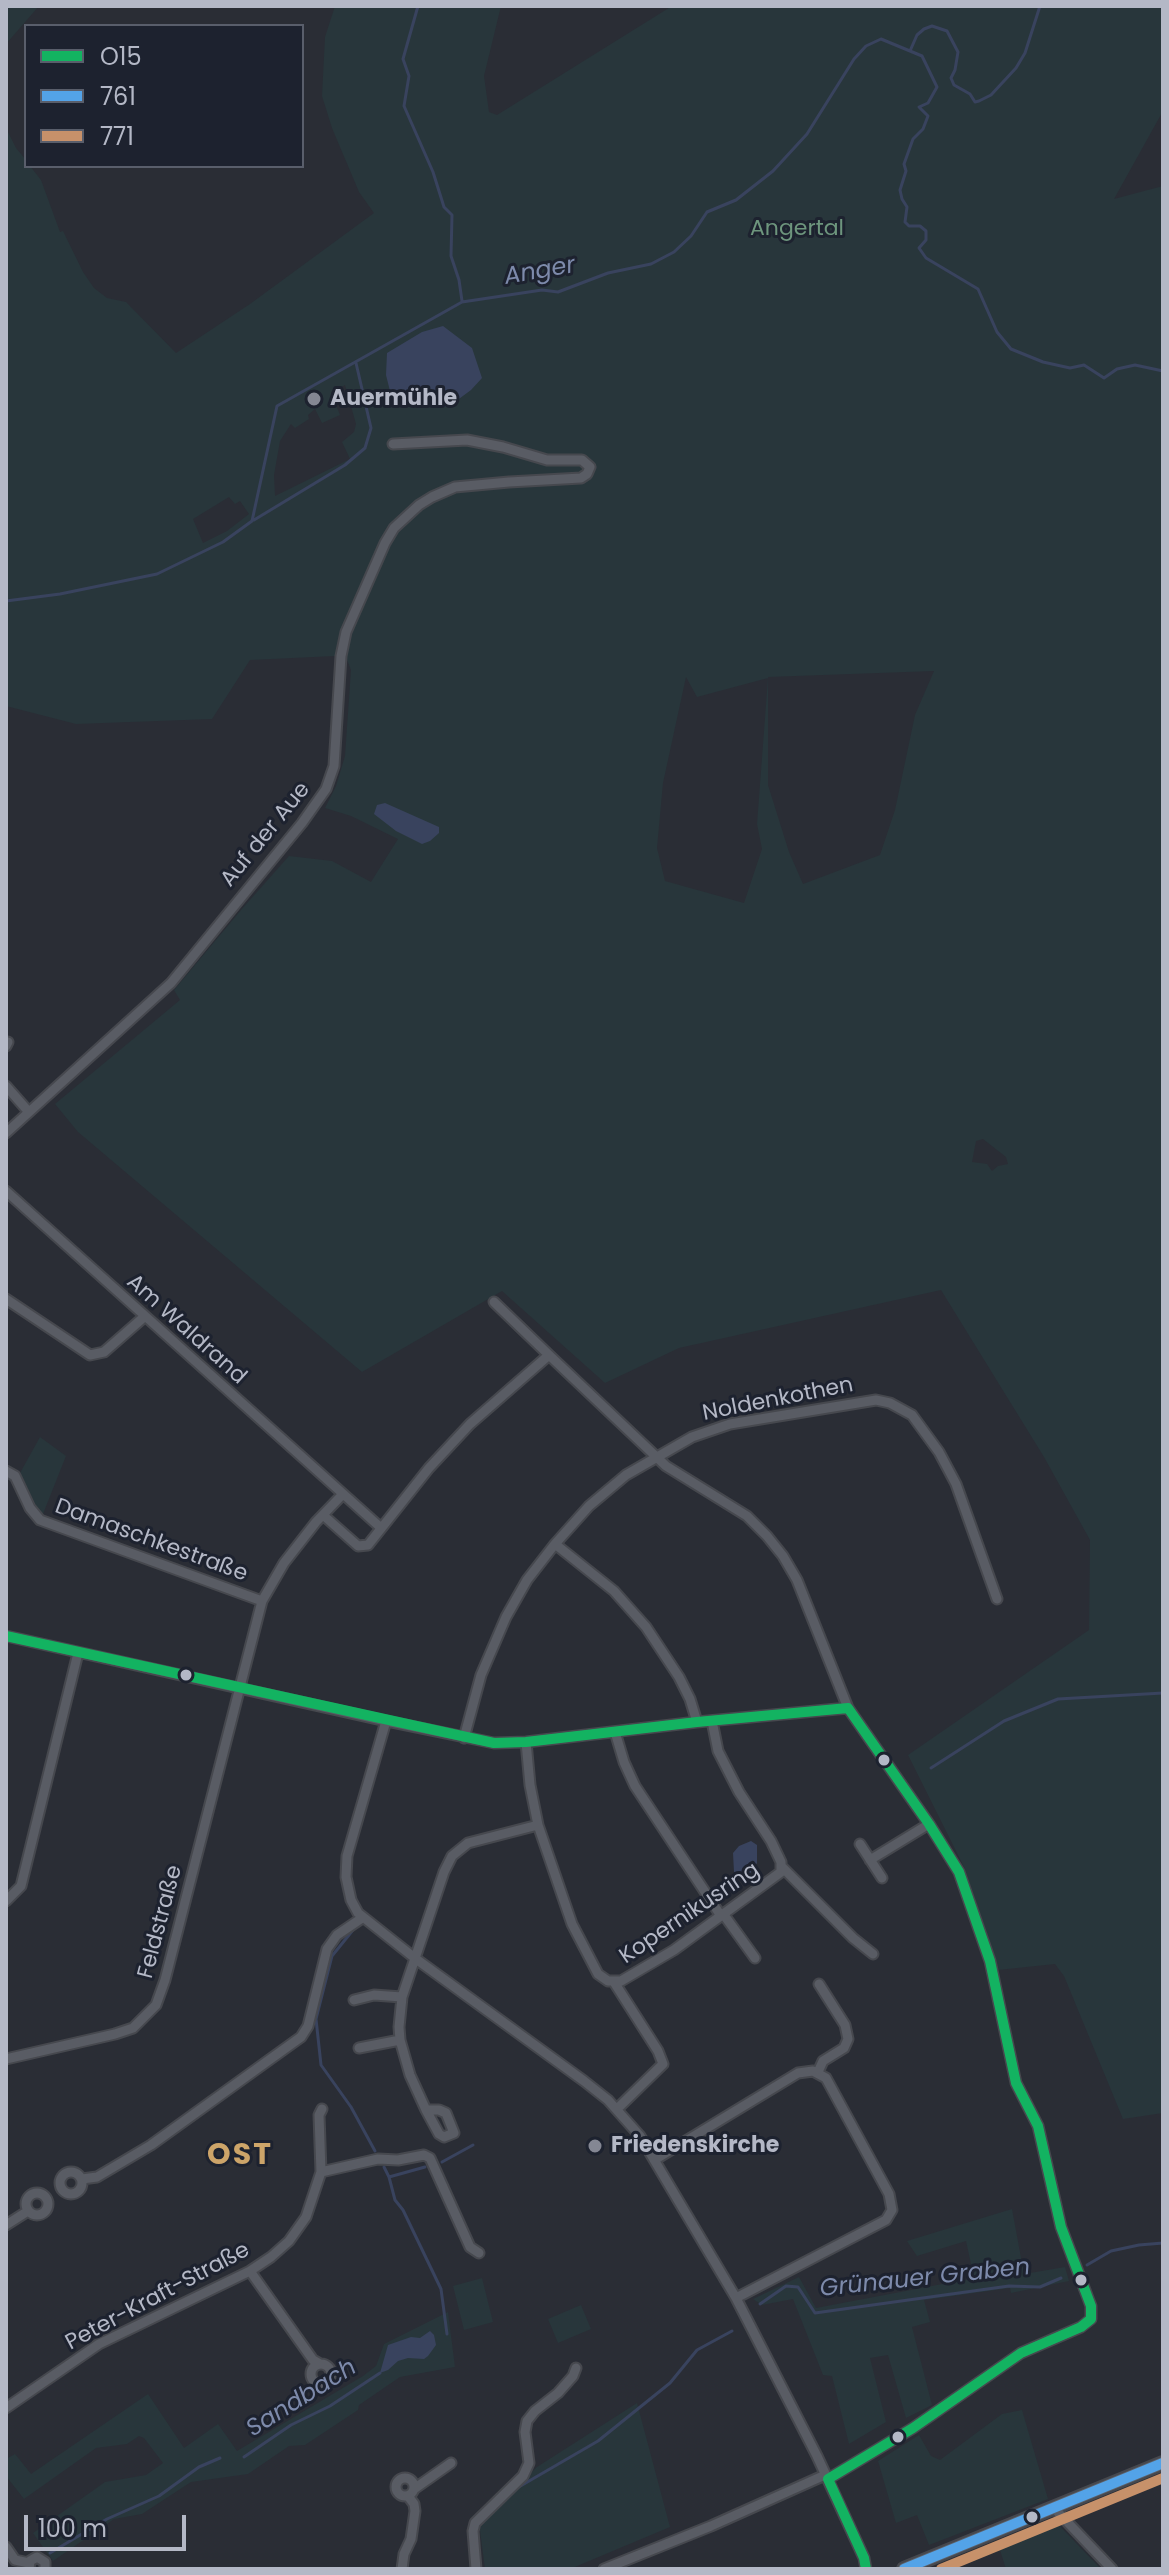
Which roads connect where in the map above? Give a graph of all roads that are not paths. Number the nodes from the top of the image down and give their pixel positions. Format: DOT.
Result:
graph roads {
  1 [pos="393,444"];
  2 [pos="6,1086"];
  3 [pos="28,1111"];
  4 [pos="6,1133"];
  5 [pos="6,1191"];
  6 [pos="6,1299"];
  7 [pos="494,1302"];
  8 [pos="144,1317"];
  9 [pos="549,1355"];
  10 [pos="656,1457"];
  11 [pos="6,1471"];
  12 [pos="343,1494"];
  13 [pos="323,1515"];
  14 [pos="380,1527"];
  15 [pos="555,1544"];
  16 [pos="997,1599"];
  17 [pos="262,1601"];
  18 [pos="6,1636"];
  19 [pos="78,1653"];
  20 [pos="240,1688"];
  21 [pos="848,1708"];
  22 [pos="386,1721"];
  23 [pos="712,1721"];
  24 [pos="697,1722"];
  25 [pos="615,1732"];
  26 [pos="464,1738"];
  27 [pos="526,1742"];
  28 [pos="929,1824"];
  29 [pos="538,1825"];
  30 [pos="860,1844"];
  31 [pos="870,1860"];
  32 [pos="782,1867"];
  33 [pos="882,1878"];
  34 [pos="6,1901"];
  35 [pos="723,1915"];
  36 [pos="362,1918"];
  37 [pos="873,1954"];
  38 [pos="755,1958"];
  39 [pos="416,1959"];
  40 [pos="614,1982"];
  41 [pos="819,1984"];
  42 [pos="402,1997"];
  43 [pos="354,2000"];
  44 [pos="400,2040"];
  45 [pos="359,2048"];
  46 [pos="6,2059"];
  47 [pos="818,2072"];
  48 [pos="322,2109"];
  49 [pos="617,2109"];
  50 [pos="426,2110"];
  51 [pos="656,2159"];
  52 [pos="321,2172"];
  53 [pos="82,2179"];
  54 [pos="56,2195"];
  55 [pos="28,2211"];
  56 [pos="6,2225"];
  57 [pos="479,2253"];
  58 [pos="250,2271"];
  59 [pos="736,2298"];
  60 [pos="320,2364"];
  61 [pos="576,2368"];
  62 [pos="6,2408"];
  63 [pos="451,2463"];
  64 [pos="1163,2463"];
  65 [pos="826,2477"];
  66 [pos="1053,2507"];
  67 [pos="6,2547"];
  68 [pos="29,2566"];
  69 [pos="45,2569"];
  70 [pos="402,2569"];
  71 [pos="476,2569"];
  72 [pos="604,2569"];
  73 [pos="866,2569"];
  74 [pos="904,2569"];
  75 [pos="1112,2569"];
  1 -- 3 [label="street, Auf der Aue"];
  2 -- 3 [label="street"];
  3 -- 4 [label="street, Auf der Aue"];
  5 -- 8 [label="street, Am Waldrand"];
  6 -- 8 [label="street"];
  7 -- 9 [label="street"];
  8 -- 12 [label="street, Am Waldrand"];
  9 -- 10 [label="street"];
  9 -- 14 [label="street"];
  10 -- 15 [label="street, Noldenkothen"];
  10 -- 16 [label="street, Noldenkothen"];
  10 -- 21 [label="street"];
  11 -- 17 [label="street, Damaschkestraße"];
  12 -- 13 [label="street, Feldstraße"];
  12 -- 14 [label="street, Am Waldrand"];
  13 -- 14 [label="street"];
  13 -- 17 [label="street, Feldstraße"];
  15 -- 24 [label="street"];
  15 -- 26 [label="street, Noldenkothen"];
  17 -- 20 [label="street, Feldstraße"];
  18 -- 19 [label="street"];
  19 -- 20 [label="street"];
  19 -- 34 [label="street"];
  20 -- 22 [label="street"];
  20 -- 46 [label="street, Feldstraße"];
  21 -- 23 [label="street"];
  21 -- 28 [label="street"];
  22 -- 26 [label="street"];
  22 -- 36 [label="street"];
  23 -- 24 [label="street"];
  23 -- 32 [label="street, Kopernikusring"];
  24 -- 25 [label="street"];
  25 -- 27 [label="street"];
  25 -- 35 [label="street"];
  26 -- 27 [label="street"];
  27 -- 29 [label="street, Kopernikusring"];
  28 -- 31 [label="street"];
  28 -- 65 [label="street"];
  29 -- 39 [label="street"];
  29 -- 40 [label="street, Kopernikusring"];
  30 -- 31 [label="street"];
  31 -- 33 [label="street"];
  32 -- 35 [label="street, Kopernikusring"];
  32 -- 37 [label="street"];
  35 -- 38 [label="street"];
  35 -- 40 [label="street, Kopernikusring"];
  36 -- 39 [label="street"];
  36 -- 53 [label="street"];
  39 -- 42 [label="street"];
  39 -- 49 [label="street"];
  40 -- 49 [label="street"];
  41 -- 47 [label="street"];
  42 -- 43 [label="street"];
  42 -- 44 [label="street"];
  44 -- 45 [label="street"];
  44 -- 50 [label="street"];
  47 -- 51 [label="street"];
  47 -- 59 [label="street"];
  48 -- 52 [label="street, Peter-Kraft-Straße"];
  49 -- 51 [label="street"];
  51 -- 59 [label="street"];
  52 -- 57 [label="street"];
  52 -- 58 [label="street, Peter-Kraft-Straße"];
  53 -- 54 [label="street"];
  53 -- 54 [label="street"];
  54 -- 55 [label="street"];
  54 -- 55 [label="street"];
  55 -- 56 [label="street"];
  58 -- 60 [label="street"];
  58 -- 62 [label="street, Peter-Kraft-Straße"];
  59 -- 65 [label="street"];
  61 -- 71 [label="street"];
  63 -- 70 [label="street"];
  64 -- 66 [label="main road"];
  65 -- 72 [label="street"];
  65 -- 73 [label="street"];
  66 -- 74 [label="main road"];
  66 -- 75 [label="street"];
  67 -- 68 [label="street"];
  68 -- 69 [label="street"];
}
